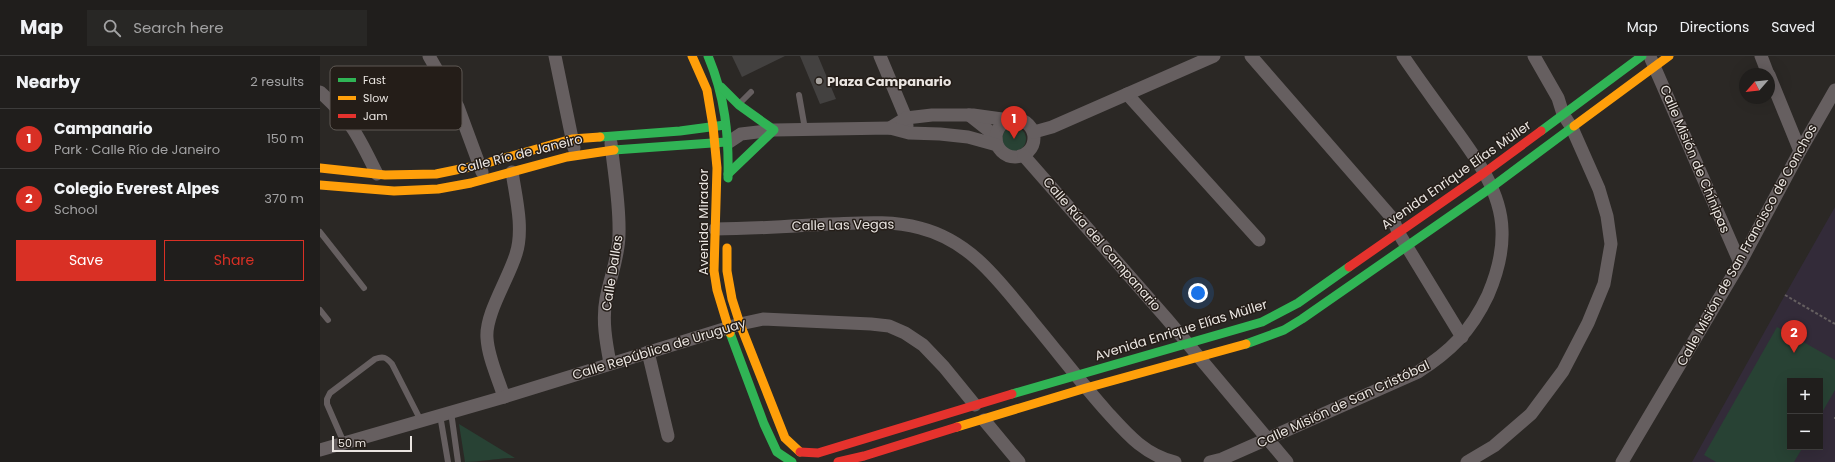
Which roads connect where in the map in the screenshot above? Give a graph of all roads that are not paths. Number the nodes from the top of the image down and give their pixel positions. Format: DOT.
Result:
graph roads {
  1 [pos="428,56"];
  2 [pos="555,56"];
  3 [pos="692,56"];
  4 [pos="708,56"];
  5 [pos="880,56"];
  6 [pos="1214,56"];
  7 [pos="1251,56"];
  8 [pos="1403,56"];
  9 [pos="1534,56"];
  10 [pos="1642,56"];
  11 [pos="1669,56"];
  12 [pos="1761,56"];
  13 [pos="1652,61"];
  14 [pos="434,66"];
  15 [pos="1766,68"];
  16 [pos="721,87"];
  17 [pos="707,90"];
  18 [pos="1775,90"];
  19 [pos="1835,90"];
  20 [pos="320,92"];
  21 [pos="751,92"];
  22 [pos="1127,94"];
  23 [pos="799,95"];
  24 [pos="330,102"];
  25 [pos="739,105"];
  26 [pos="701,111"];
  27 [pos="1563,114"];
  28 [pos="965,115"];
  29 [pos="462,118"];
  30 [pos="906,118"];
  31 [pos="695,119"];
  32 [pos="1009,120"];
  33 [pos="728,125"];
  34 [pos="713,126"];
  35 [pos="890,128"];
  36 [pos="1572,128"];
  37 [pos="804,129"];
  38 [pos="354,130"];
  39 [pos="774,130"];
  40 [pos="680,131"];
  41 [pos="1034,132"];
  42 [pos="909,133"];
  43 [pos="742,134"];
  44 [pos="610,136"];
  45 [pos="958,136"];
  46 [pos="572,139"];
  47 [pos="715,142"];
  48 [pos="729,142"];
  49 [pos="996,142"];
  50 [pos="680,144"];
  51 [pos="612,151"];
  52 [pos="1800,151"];
  53 [pos="575,156"];
  54 [pos="1024,156"];
  55 [pos="480,165"];
  56 [pos="320,168"];
  57 [pos="717,168"];
  58 [pos="512,172"];
  59 [pos="1484,173"];
  60 [pos="377,174"];
  61 [pos="728,174"];
  62 [pos="483,180"];
  63 [pos="320,185"];
  64 [pos="1492,187"];
  65 [pos="728,190"];
  66 [pos="723,226"];
  67 [pos="320,232"];
  68 [pos="1398,232"];
  69 [pos="1259,240"];
  70 [pos="1407,246"];
  71 [pos="1740,263"];
  72 [pos="364,288"];
  73 [pos="320,310"];
  74 [pos="328,320"];
  75 [pos="734,327"];
  76 [pos="1462,337"];
  77 [pos="1186,343"];
  78 [pos="648,352"];
  79 [pos="1199,357"];
  80 [pos="610,363"];
  81 [pos="1076,375"];
  82 [pos="1086,388"];
  83 [pos="504,396"];
  84 [pos="974,406"];
  85 [pos="445,414"];
  86 [pos="421,420"];
  87 [pos="984,420"];
  88 [pos="668,436"];
  89 [pos="785,438"];
  90 [pos="1268,439"];
  91 [pos="858,442"];
  92 [pos="344,443"];
  93 [pos="320,450"];
  94 [pos="777,452"];
  95 [pos="800,452"];
  96 [pos="866,459"];
  97 [pos="448,462"];
  98 [pos="458,462"];
  99 [pos="770,462"];
  100 [pos="793,462"];
  101 [pos="838,462"];
  102 [pos="1019,462"];
  103 [pos="1175,462"];
  104 [pos="1210,462"];
  105 [pos="1287,462"];
  106 [pos="1467,462"];
  107 [pos="1622,462"];
  1 -- 14 [label="street"];
  2 -- 46 [label="street"];
  3 -- 17 [label="main road, Avenida Mirador"];
  4 -- 16 [label="main road, Avenida Mirador"];
  5 -- 30 [label="street"];
  6 -- 22 [label="street"];
  7 -- 68 [label="street"];
  8 -- 59 [label="street, Calle Misión de San Cristóbal"];
  9 -- 27 [label="street"];
  10 -- 27 [label="main road, Avenida Enrique Elías Müller"];
  11 -- 13 [label="main road"];
  12 -- 15 [label="street"];
  13 -- 36 [label="main road"];
  13 -- 71 [label="street, Calle Misión de Chínipas"];
  16 -- 25 [label="main road"];
  16 -- 33 [label="main road, Avenida Mirador"];
  17 -- 26 [label="main road"];
  17 -- 34 [label="main road, Avenida Mirador"];
  18 -- 52 [label="street"];
  19 -- 52 [label="street, Calle Misión de San Francisco de Conchos"];
  20 -- 24 [label="street"];
  21 -- 25 [label="lane"];
  22 -- 41 [label="street"];
  22 -- 69 [label="street"];
  23 -- 37 [label="lane"];
  25 -- 39 [label="main road"];
  27 -- 36 [label="street"];
  27 -- 59 [label="main road, Avenida Enrique Elías Müller"];
  28 -- 30 [label="street"];
  28 -- 32 [label="street"];
  28 -- 45 [label="street"];
  28 -- 49 [label="street"];
  29 -- 55 [label="street"];
  30 -- 35 [label="street"];
  30 -- 42 [label="street"];
  31 -- 40 [label="main road"];
  32 -- 41 [label="street"];
  32 -- 49 [label="street"];
  33 -- 34 [label="main road, Calle Río de Janeiro"];
  33 -- 43 [label="street"];
  33 -- 48 [label="main road, Avenida Mirador"];
  34 -- 40 [label="main road, Calle Río de Janeiro"];
  34 -- 47 [label="main road, Avenida Mirador"];
  35 -- 37 [label="street"];
  35 -- 42 [label="street"];
  36 -- 64 [label="main road"];
  36 -- 106 [label="street"];
  37 -- 39 [label="street"];
  38 -- 60 [label="street"];
  39 -- 43 [label="street"];
  39 -- 61 [label="main road"];
  40 -- 44 [label="main road, Calle Río de Janeiro"];
  41 -- 54 [label="street"];
  42 -- 45 [label="street"];
  43 -- 48 [label="street"];
  44 -- 46 [label="main road, Calle Río de Janeiro"];
  44 -- 51 [label="street, Calle Dallas"];
  45 -- 49 [label="street"];
  46 -- 53 [label="street"];
  46 -- 55 [label="main road, Calle Río de Janeiro"];
  47 -- 48 [label="main road, Calle Río de Janeiro"];
  47 -- 50 [label="main road, Calle Río de Janeiro"];
  47 -- 57 [label="main road, Avenida Mirador"];
  48 -- 61 [label="main road, Avenida Mirador"];
  49 -- 54 [label="street"];
  50 -- 51 [label="main road, Calle Río de Janeiro"];
  50 -- 57 [label="main road"];
  51 -- 53 [label="main road, Calle Río de Janeiro"];
  51 -- 80 [label="street, Calle Dallas"];
  52 -- 71 [label="street, Calle Misión de San Francisco de Conchos"];
  53 -- 58 [label="main road, Calle Río de Janeiro"];
  54 -- 77 [label="street, Calle Rúa del Campanario"];
  55 -- 60 [label="main road, Calle Río de Janeiro"];
  55 -- 62 [label="street"];
  56 -- 60 [label="main road, Calle Río de Janeiro"];
  57 -- 66 [label="main road, Avenida Mirador"];
  58 -- 62 [label="main road, Calle Río de Janeiro"];
  58 -- 83 [label="street"];
  59 -- 64 [label="street, Calle Misión de San Cristóbal"];
  59 -- 68 [label="main road, Avenida Enrique Elías Müller"];
  61 -- 65 [label="main road, Avenida Mirador"];
  62 -- 63 [label="main road, Calle Río de Janeiro"];
  64 -- 70 [label="main road"];
  64 -- 76 [label="street, Calle Misión de San Cristóbal"];
  66 -- 75 [label="main road, Avenida Mirador"];
  66 -- 75 [label="main road, Avenida Mirador"];
  66 -- 81 [label="street, Calle Las Vegas"];
  67 -- 72 [label="lane"];
  68 -- 70 [label="street"];
  68 -- 77 [label="main road, Avenida Enrique Elías Müller"];
  70 -- 76 [label="street"];
  70 -- 79 [label="main road"];
  71 -- 107 [label="street, Calle Misión de San Francisco de Conchos"];
  73 -- 74 [label="lane"];
  75 -- 78 [label="street, Calle República de Uruguay"];
  75 -- 84 [label="street, Calle República de Uruguay"];
  75 -- 89 [label="main road, Avenida Mirador"];
  75 -- 94 [label="main road, Avenida Mirador"];
  76 -- 90 [label="street, Calle Misión de San Cristóbal"];
  77 -- 79 [label="street, Calle Rúa del Campanario"];
  77 -- 81 [label="main road, Avenida Enrique Elías Müller"];
  78 -- 80 [label="street, Calle República de Uruguay"];
  78 -- 88 [label="street"];
  79 -- 82 [label="main road"];
  79 -- 90 [label="street, Calle Rúa del Campanario"];
  80 -- 83 [label="street, Calle República de Uruguay"];
  81 -- 82 [label="street"];
  81 -- 84 [label="main road, Avenida Enrique Elías Müller"];
  82 -- 87 [label="main road"];
  82 -- 103 [label="street"];
  83 -- 85 [label="street, Calle República de Uruguay"];
  84 -- 91 [label="main road, Avenida Enrique Elías Müller"];
  85 -- 86 [label="street, Calle República de Uruguay"];
  85 -- 97 [label="lane"];
  85 -- 98 [label="lane"];
  86 -- 92 [label="street, Calle República de Uruguay"];
  86 -- 92 [label="lane"];
  87 -- 96 [label="main road"];
  87 -- 102 [label="street"];
  89 -- 94 [label="main road"];
  89 -- 95 [label="main road, Avenida Mirador"];
  90 -- 104 [label="street, Calle Misión de San Cristóbal"];
  90 -- 105 [label="street, Calle Rúa del Campanario"];
  91 -- 95 [label="main road, Avenida Enrique Elías Müller"];
  91 -- 96 [label="street"];
  92 -- 93 [label="street, Calle República de Uruguay"];
  94 -- 99 [label="main road"];
  94 -- 100 [label="main road"];
  95 -- 100 [label="main road"];
  96 -- 101 [label="main road"];
}
